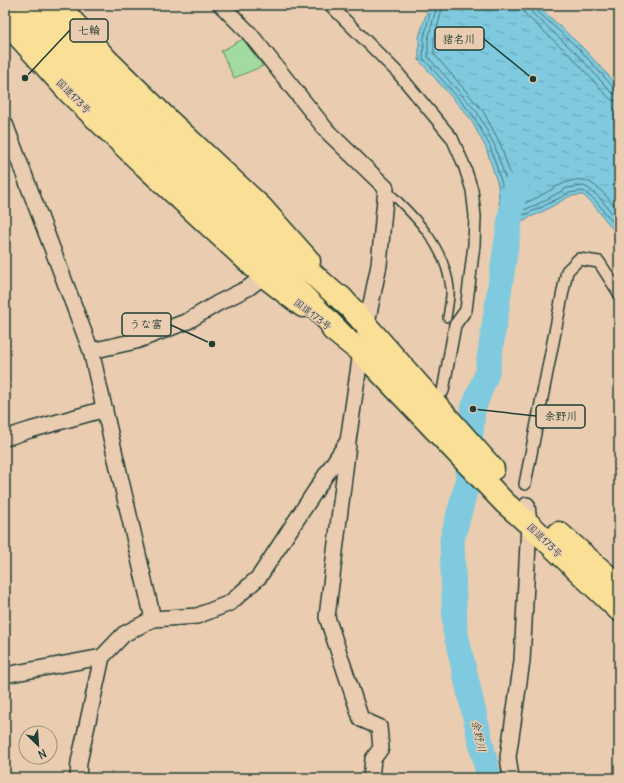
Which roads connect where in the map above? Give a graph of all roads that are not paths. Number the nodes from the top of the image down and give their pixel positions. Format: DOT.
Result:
graph roads {
  1 [pos="11,5"];
  2 [pos="37,5"];
  3 [pos="58,5"];
  4 [pos="221,5"];
  5 [pos="330,5"];
  6 [pos="8,30"];
  7 [pos="5,124"];
  8 [pos="148,134"];
  9 [pos="386,188"];
  10 [pos="264,276"];
  11 [pos="619,293"];
  12 [pos="360,318"];
  13 [pos="447,318"];
  14 [pos="355,346"];
  15 [pos="91,351"];
  16 [pos="443,391"];
  17 [pos="105,409"];
  18 [pos="444,426"];
  19 [pos="5,438"];
  20 [pos="348,441"];
  21 [pos="514,492"];
  22 [pos="528,514"];
  23 [pos="619,586"];
  24 [pos="619,610"];
  25 [pos="153,619"];
  26 [pos="102,657"];
  27 [pos="5,675"];
  28 [pos="78,778"];
  29 [pos="371,778"];
  30 [pos="512,778"];
  1 -- 8 [label="highway"];
  2 -- 8 [label="highway"];
  3 -- 12 [label="highway, 国道173号"];
  4 -- 9 [label="street"];
  5 -- 16 [label="street"];
  6 -- 10 [label="highway, 国道173号"];
  7 -- 15 [label="street"];
  8 -- 12 [label="highway"];
  8 -- 14 [label="highway"];
  9 -- 12 [label="street"];
  9 -- 13 [label="lane"];
  10 -- 14 [label="highway, 国道173号"];
  10 -- 15 [label="street"];
  11 -- 21 [label="street"];
  12 -- 14 [label="street"];
  12 -- 18 [label="highway, 国道173号"];
  14 -- 18 [label="highway, 国道173号"];
  14 -- 20 [label="street"];
  15 -- 17 [label="street"];
  17 -- 19 [label="street"];
  17 -- 25 [label="street"];
  18 -- 21 [label="highway, 国道173号"];
  20 -- 25 [label="street"];
  20 -- 29 [label="street"];
  21 -- 22 [label="highway, 国道173号"];
  22 -- 23 [label="highway, 国道173号"];
  22 -- 24 [label="highway, 国道173号"];
  22 -- 30 [label="street"];
  25 -- 26 [label="street"];
  26 -- 27 [label="street"];
  26 -- 28 [label="street"];
}
